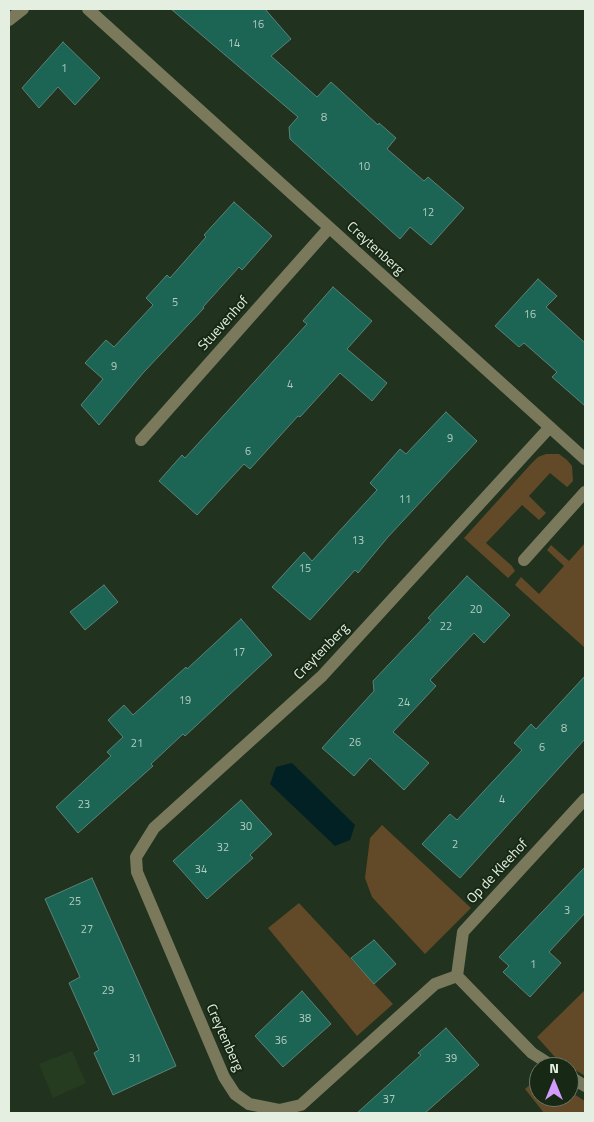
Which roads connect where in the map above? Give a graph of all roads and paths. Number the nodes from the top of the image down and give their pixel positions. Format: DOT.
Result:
graph roads {
  1 [pos="23,9"];
  2 [pos="88,9"];
  3 [pos="9,20"];
  4 [pos="329,228"];
  5 [pos="550,427"];
  6 [pos="141,440"];
  7 [pos="585,459"];
  8 [pos="585,492"];
  9 [pos="524,560"];
  10 [pos="585,800"];
  11 [pos="457,976"];
  12 [pos="537,1057"];
  1 -- 3 [label="street"];
  2 -- 4 [label="street, Creytenberg"];
  4 -- 5 [label="street, Creytenberg"];
  4 -- 6 [label="street, Stuevenhof"];
  5 -- 7 [label="street"];
  5 -- 11 [label="street, Creytenberg"];
  8 -- 9 [label="street"];
  10 -- 11 [label="street, Op de Kleehof"];
  11 -- 12 [label="street"];
}
